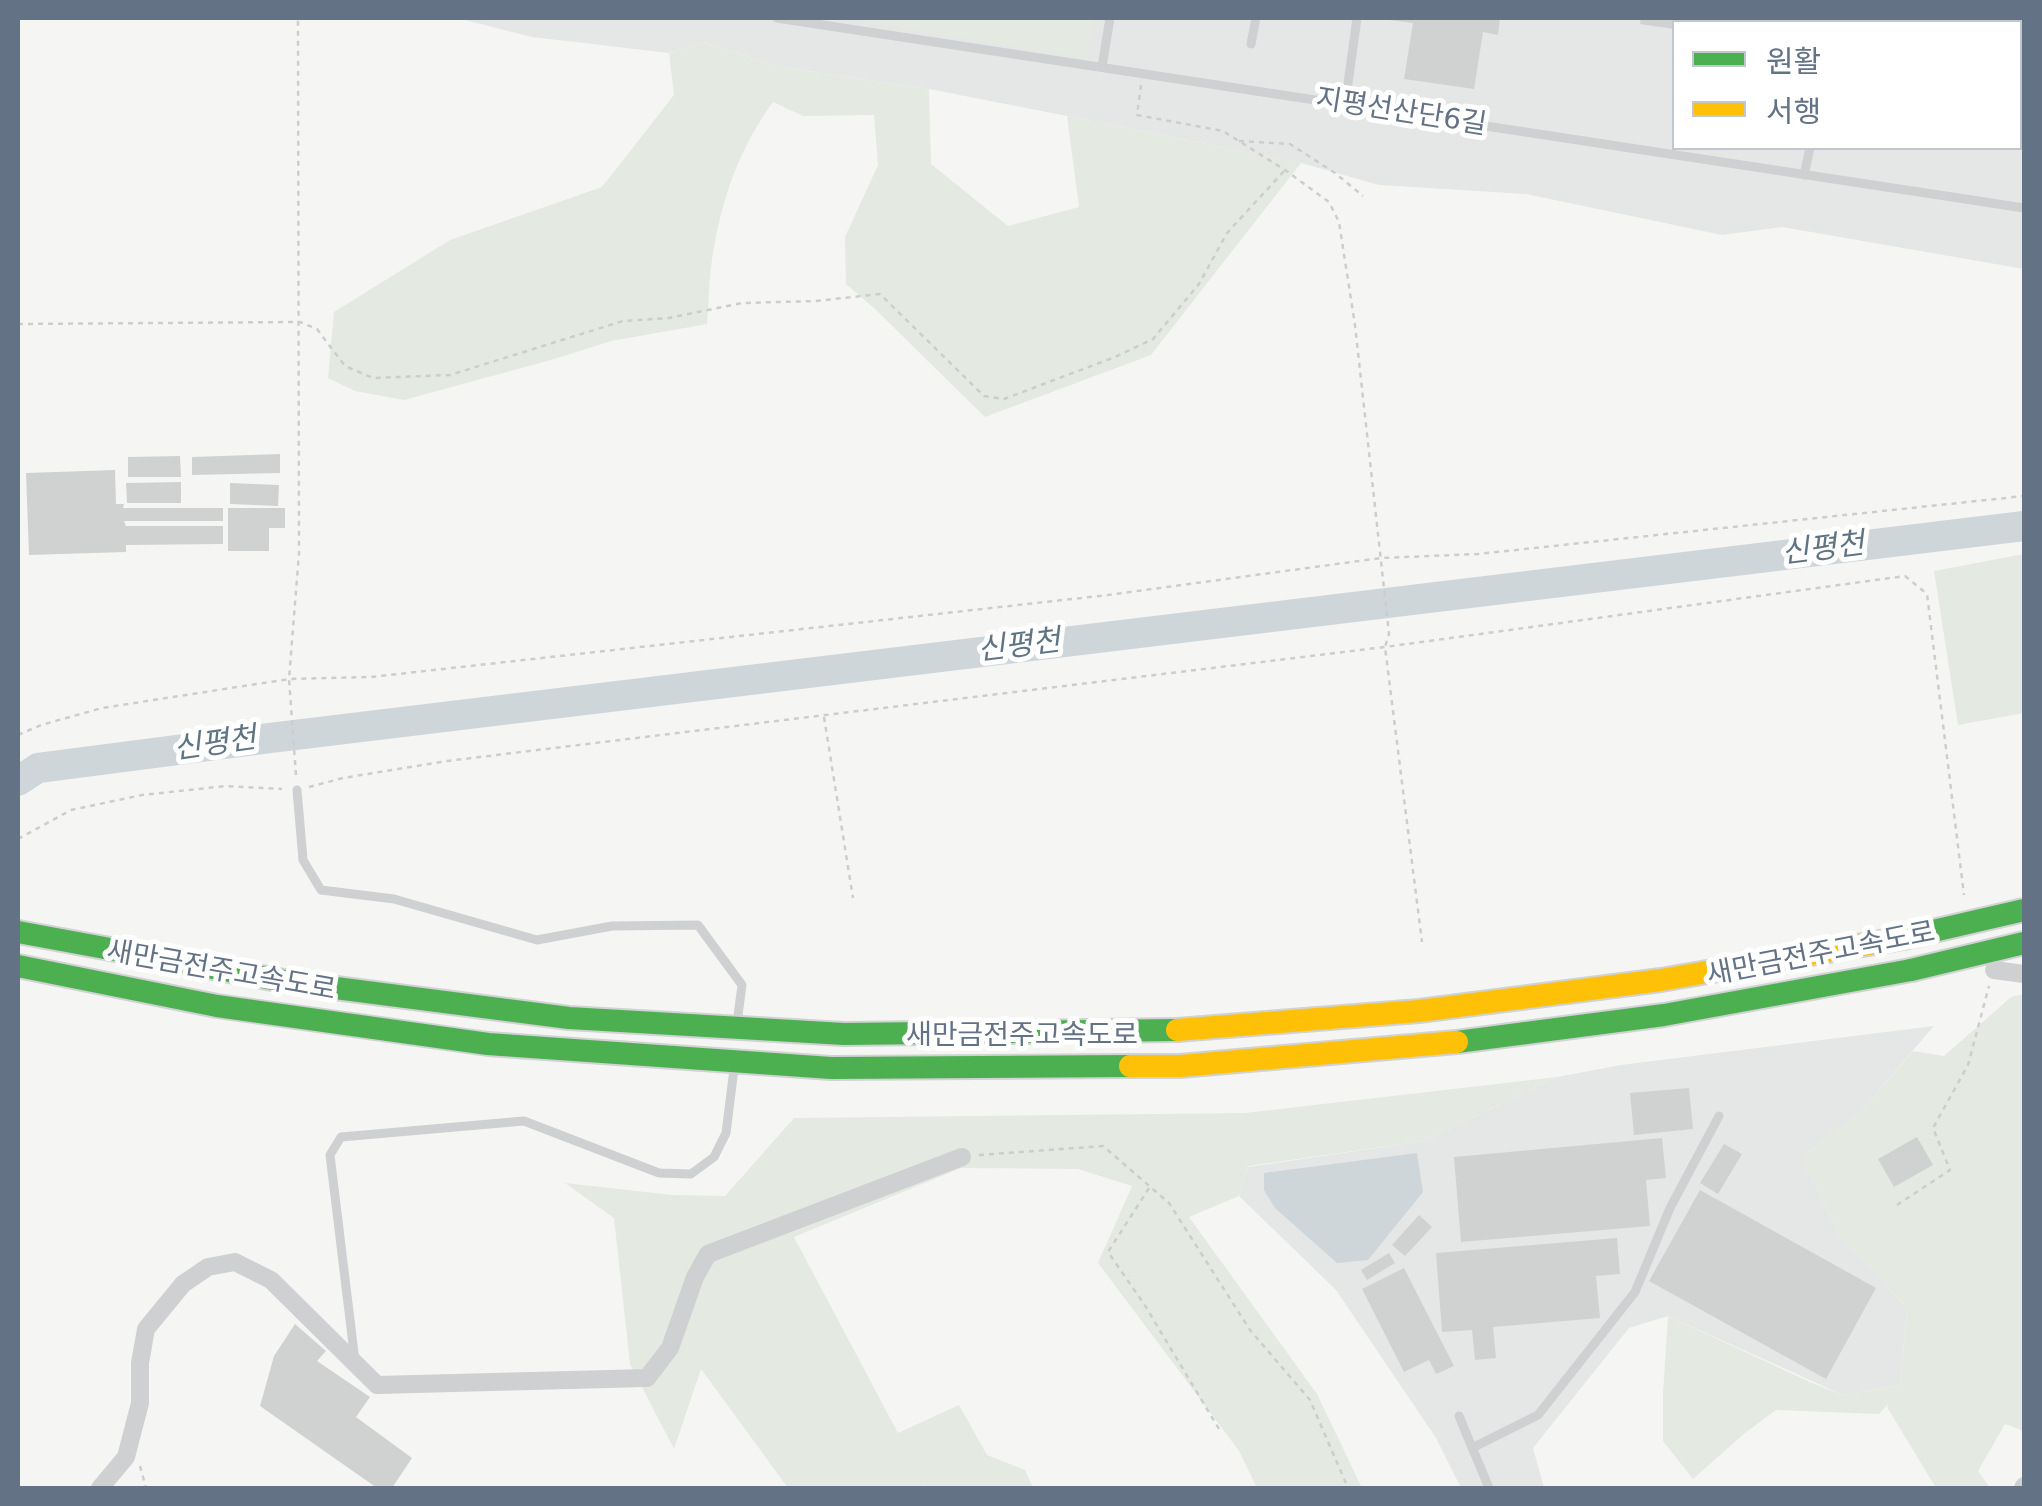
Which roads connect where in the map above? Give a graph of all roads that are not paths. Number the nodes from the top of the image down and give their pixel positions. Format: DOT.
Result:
graph roads {
  1 [pos="777,18"];
  2 [pos="1110,18"];
  3 [pos="1256,18"];
  4 [pos="1357,18"];
  5 [pos="1251,44"];
  6 [pos="1102,67"];
  7 [pos="1345,104"];
  8 [pos="1810,150"];
  9 [pos="1804,175"];
  10 [pos="2024,208"];
  11 [pos="297,790"];
  12 [pos="2024,910"];
  13 [pos="18,932"];
  14 [pos="2024,944"];
  15 [pos="18,966"];
  16 [pos="1994,970"];
  17 [pos="2024,974"];
  18 [pos="736,1028"];
  19 [pos="734,1061"];
  20 [pos="1719,1116"];
  21 [pos="962,1156"];
  22 [pos="355,1364"];
  23 [pos="1459,1416"];
  24 [pos="1472,1448"];
  25 [pos="100,1488"];
  26 [pos="1489,1488"];
  1 -- 6 [label="lane, 지평선산단6길"];
  2 -- 6 [label="lane"];
  3 -- 5 [label="lane"];
  4 -- 7 [label="lane"];
  6 -- 7 [label="lane, 지평선산단6길"];
  7 -- 9 [label="lane, 지평선산단6길"];
  8 -- 9 [label="lane"];
  9 -- 10 [label="lane, 지평선산단6길"];
  11 -- 18 [label="lane"];
  12 -- 18 [label="highway, 새만금전주고속도로, bridge"];
  13 -- 18 [label="highway, 새만금전주고속도로"];
  14 -- 19 [label="highway, 새만금전주고속도로, bridge"];
  15 -- 19 [label="highway, 새만금전주고속도로"];
  16 -- 17 [label="street"];
  19 -- 22 [label="lane"];
  20 -- 24 [label="lane"];
  21 -- 22 [label="street"];
  22 -- 25 [label="street"];
  23 -- 24 [label="lane"];
  24 -- 26 [label="lane"];
}
